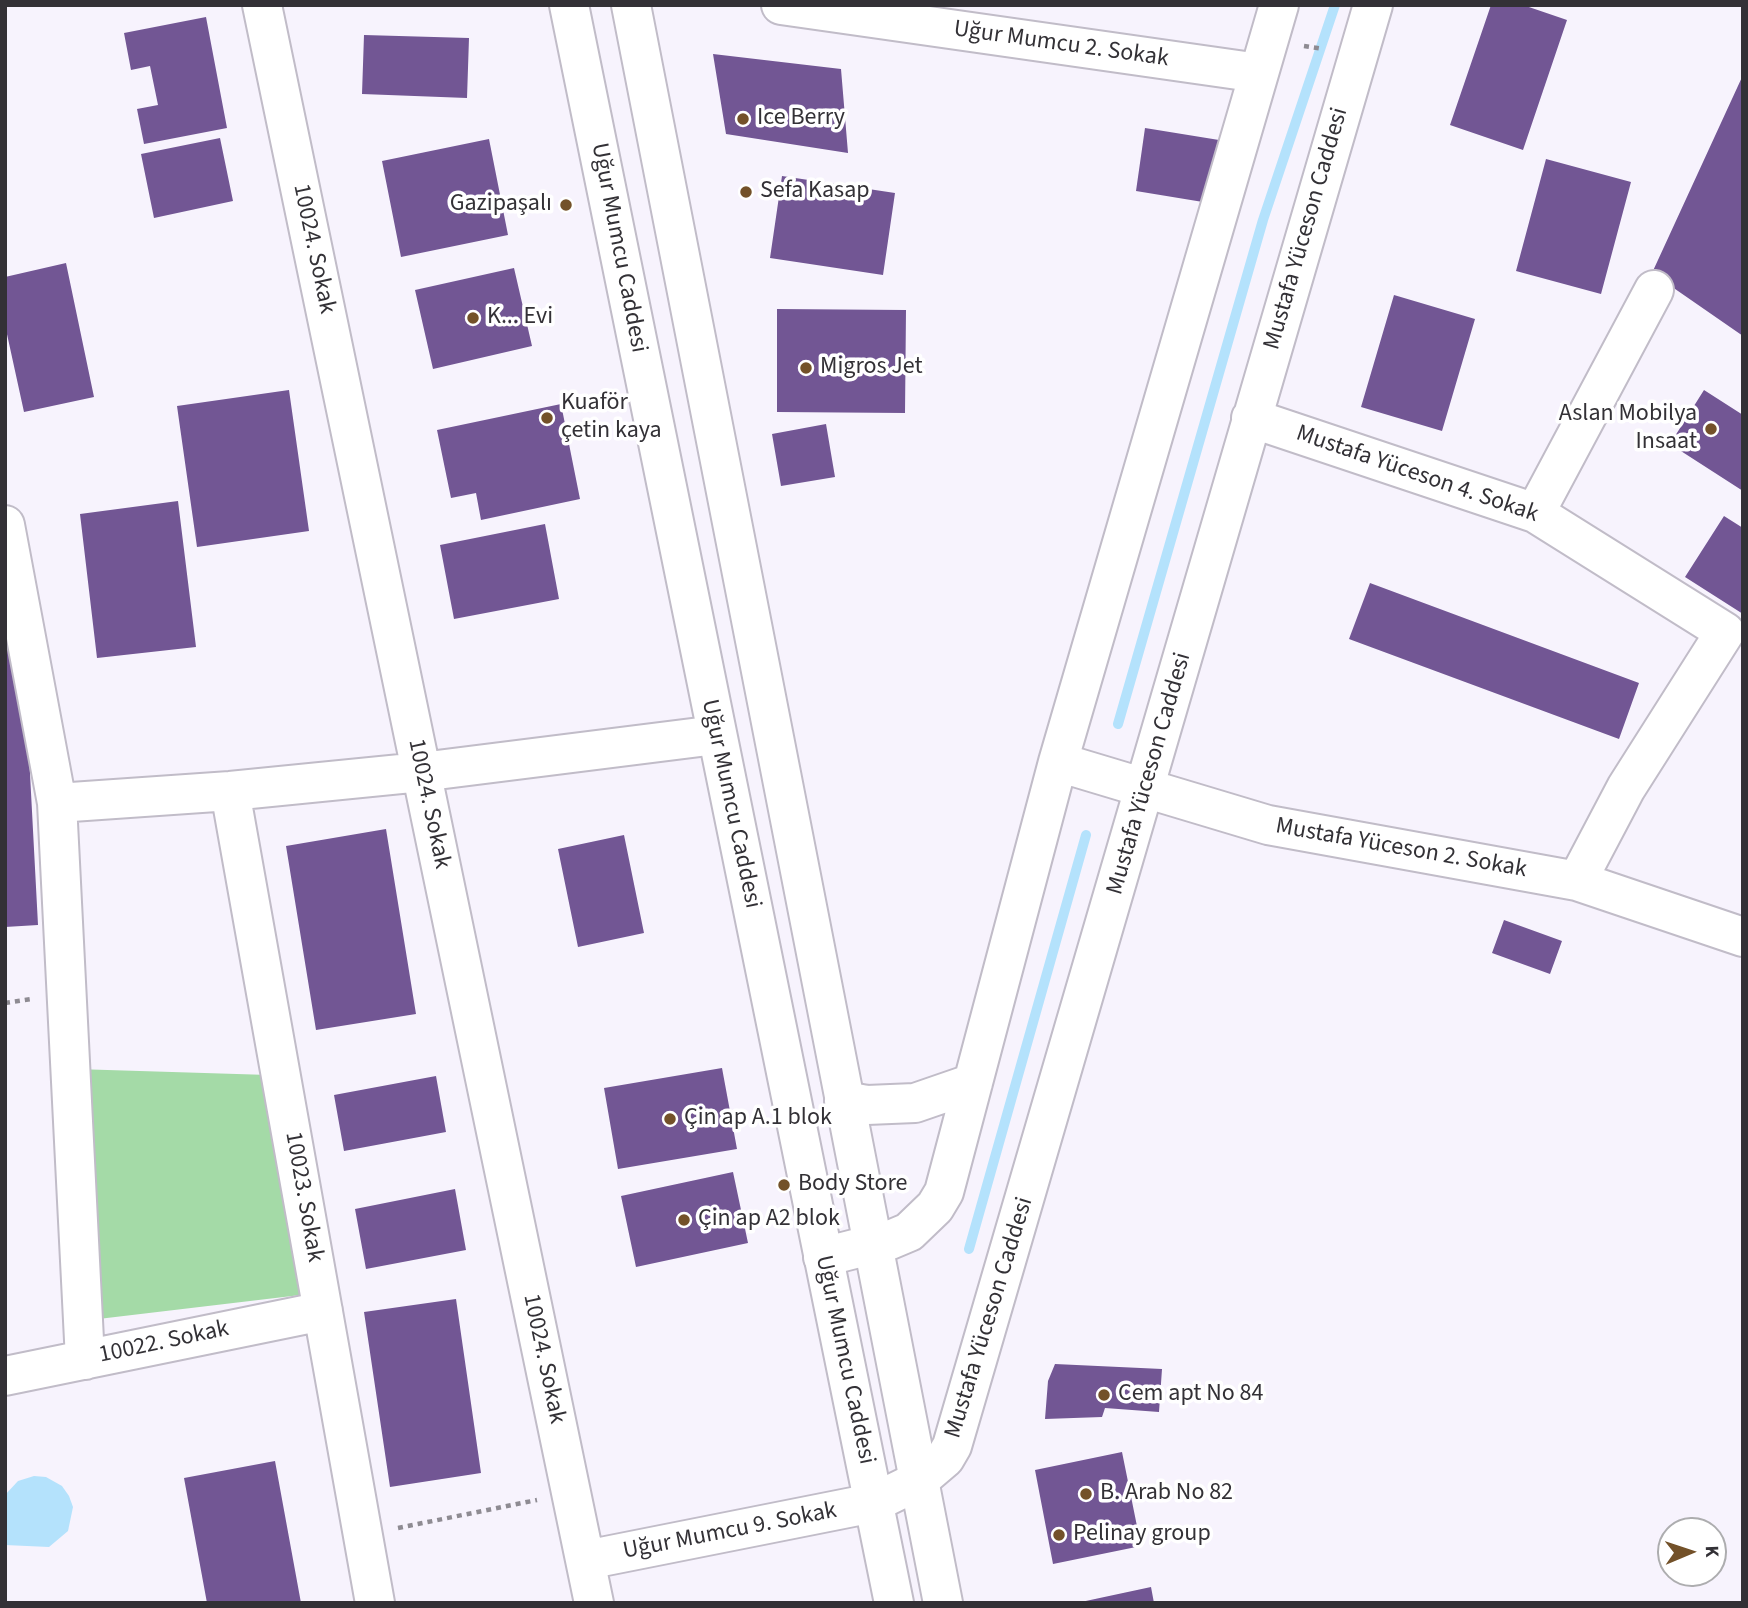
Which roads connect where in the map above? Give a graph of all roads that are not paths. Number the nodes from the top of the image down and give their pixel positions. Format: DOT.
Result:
graph roads {
  1 [pos="262,5"];
  2 [pos="569,5"];
  3 [pos="631,5"];
  4 [pos="781,5"];
  5 [pos="1279,5"];
  6 [pos="1373,5"];
  7 [pos="1259,73"];
  8 [pos="1654,290"];
  9 [pos="1251,418"];
  10 [pos="1535,513"];
  11 [pos="5,525"];
  12 [pos="15,628"];
  13 [pos="716,735"];
  14 [pos="1058,762"];
  15 [pos="421,772"];
  16 [pos="1146,790"];
  17 [pos="230,791"];
  18 [pos="58,803"];
  19 [pos="1577,881"];
  20 [pos="1743,937"];
  21 [pos="973,1083"];
  22 [pos="844,1101"];
  23 [pos="872,1245"];
  24 [pos="823,1257"];
  25 [pos="323,1311"];
  26 [pos="85,1360"];
  27 [pos="5,1376"];
  28 [pos="918,1480"];
  29 [pos="873,1503"];
  30 [pos="586,1560"];
  31 [pos="375,1603"];
  32 [pos="594,1603"];
  33 [pos="894,1603"];
  34 [pos="943,1603"];
  1 -- 15 [label="street, 10024. Sokak"];
  2 -- 13 [label="street, Uğur Mumcu Caddesi"];
  3 -- 22 [label="street, Uğur Mumcu Caddesi"];
  4 -- 7 [label="street, Uğur Mumcu 2. Sokak"];
  5 -- 7 [label="street"];
  6 -- 9 [label="street, Mustafa Yüceson Caddesi"];
  7 -- 14 [label="street"];
  8 -- 10 [label="street"];
  9 -- 10 [label="street, Mustafa Yüceson 4. Sokak"];
  9 -- 16 [label="street, Mustafa Yüceson Caddesi"];
  10 -- 19 [label="street, Mustafa Yüceson 4. Sokak"];
  11 -- 12 [label="street"];
  12 -- 18 [label="street"];
  13 -- 15 [label="street"];
  13 -- 24 [label="street, Uğur Mumcu Caddesi"];
  14 -- 16 [label="street, Mustafa Yüceson 2. Sokak"];
  14 -- 21 [label="street"];
  15 -- 17 [label="street"];
  15 -- 30 [label="street, 10024. Sokak"];
  16 -- 19 [label="street, Mustafa Yüceson 2. Sokak"];
  16 -- 28 [label="street, Mustafa Yüceson Caddesi"];
  17 -- 18 [label="street"];
  17 -- 25 [label="street, 10023. Sokak"];
  18 -- 26 [label="street"];
  19 -- 20 [label="street, Mustafa Yüceson 2. Sokak"];
  21 -- 22 [label="street"];
  21 -- 23 [label="street"];
  22 -- 23 [label="street, Uğur Mumcu Caddesi"];
  23 -- 24 [label="street"];
  23 -- 28 [label="street, Uğur Mumcu Caddesi"];
  24 -- 29 [label="street, Uğur Mumcu Caddesi"];
  25 -- 26 [label="street, 10022. Sokak"];
  25 -- 31 [label="street, 10023. Sokak"];
  26 -- 27 [label="street, 10022. Sokak"];
  28 -- 29 [label="street, Mustafa Yüceson Caddesi"];
  28 -- 34 [label="street, Uğur Mumcu Caddesi"];
  29 -- 30 [label="street, Uğur Mumcu 9. Sokak"];
  29 -- 33 [label="street, Uğur Mumcu Caddesi"];
  30 -- 32 [label="street, 10024. Sokak"];
}
